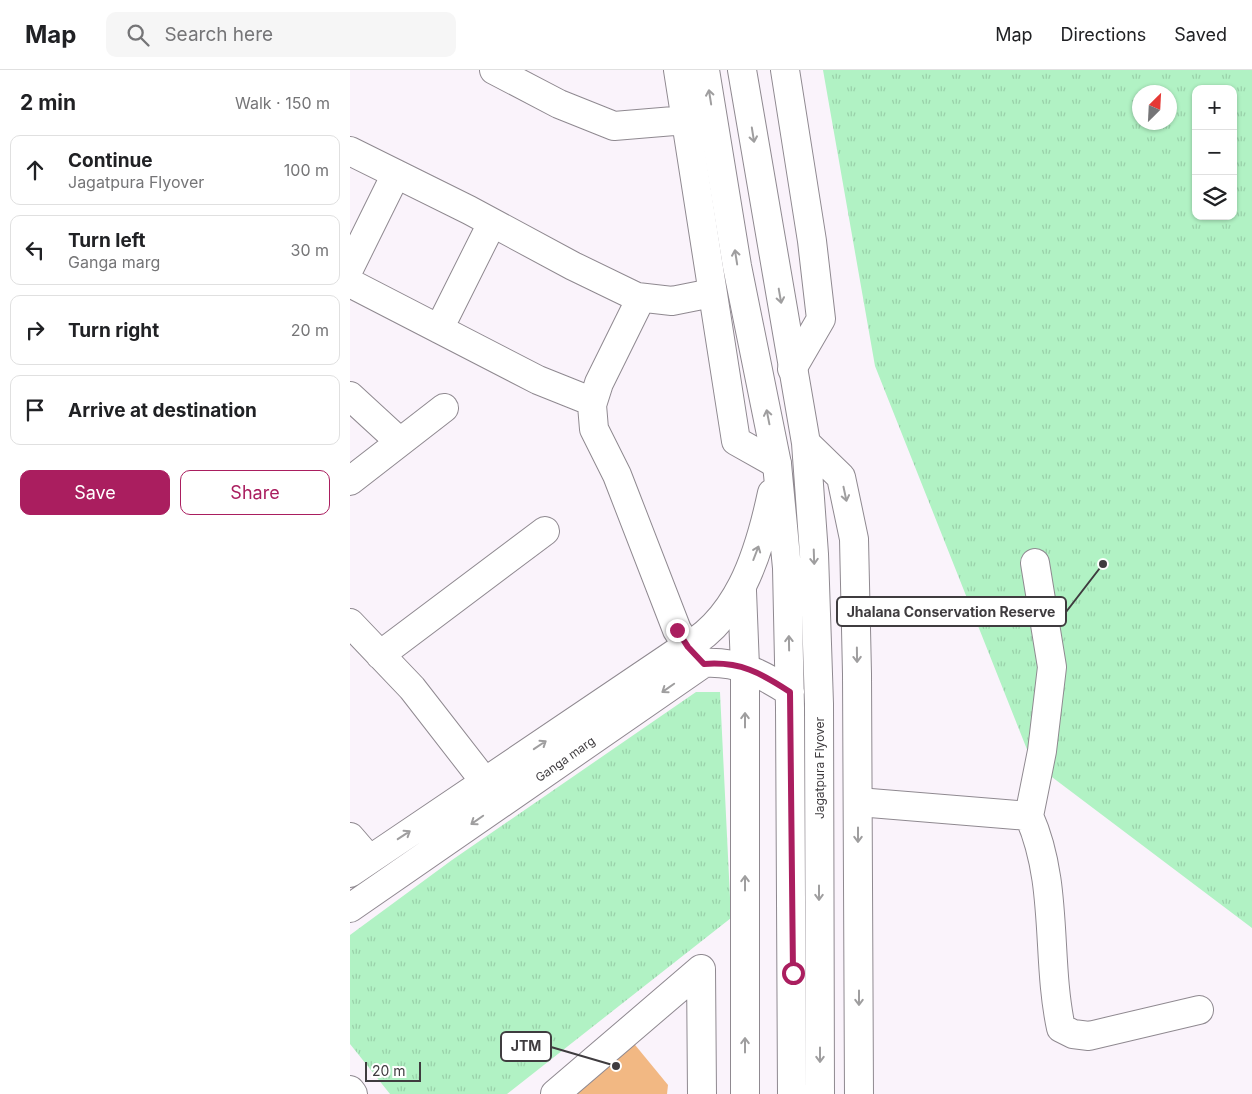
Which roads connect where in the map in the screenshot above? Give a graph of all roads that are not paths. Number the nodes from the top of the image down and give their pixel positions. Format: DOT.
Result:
graph roads {
  1 [pos="494,70"];
  2 [pos="678,70"];
  3 [pos="705,70"];
  4 [pos="742,70"];
  5 [pos="785,70"];
  6 [pos="531,80"];
  7 [pos="686,120"];
  8 [pos="350,151"];
  9 [pos="396,174"];
  10 [pos="492,223"];
  11 [pos="350,267"];
  12 [pos="350,283"];
  13 [pos="712,293"];
  14 [pos="641,298"];
  15 [pos="439,329"];
  16 [pos="792,369"];
  17 [pos="350,396"];
  18 [pos="594,402"];
  19 [pos="444,408"];
  20 [pos="400,442"];
  21 [pos="806,443"];
  22 [pos="777,464"];
  23 [pos="350,481"];
  24 [pos="545,531"];
  25 [pos="1035,563"];
  26 [pos="742,591"];
  27 [pos="350,623"];
  28 [pos="380,655"];
  29 [pos="696,655"];
  30 [pos="745,666"];
  31 [pos="790,700"];
  32 [pos="486,782"];
  33 [pos="858,802"];
  34 [pos="502,803"];
  35 [pos="1028,816"];
  36 [pos="350,837"];
  37 [pos="359,866"];
  38 [pos="350,908"];
  39 [pos="1199,1010"];
  40 [pos="350,1090"];
  41 [pos="354,1094"];
  42 [pos="555,1094"];
  43 [pos="702,1094"];
  44 [pos="745,1094"];
  45 [pos="792,1094"];
  46 [pos="820,1094"];
  47 [pos="859,1094"];
  1 -- 6 [label="main road"];
  2 -- 7 [label="main road"];
  22 -- 3 [label="main road, one-way"];
  4 -- 16 [label="main road, Jagatpura Flyover, one-way"];
  5 -- 16 [label="main road"];
  6 -- 7 [label="main road"];
  7 -- 13 [label="main road"];
  8 -- 9 [label="main road"];
  9 -- 10 [label="main road"];
  9 -- 11 [label="main road"];
  10 -- 14 [label="main road"];
  10 -- 15 [label="main road"];
  12 -- 15 [label="main road"];
  13 -- 14 [label="main road"];
  13 -- 22 [label="main road"];
  14 -- 18 [label="main road"];
  15 -- 18 [label="main road"];
  16 -- 21 [label="main road, Jagatpura Flyover"];
  17 -- 20 [label="main road"];
  18 -- 29 [label="main road"];
  19 -- 20 [label="main road"];
  20 -- 23 [label="main road"];
  21 -- 33 [label="main road, one-way"];
  21 -- 46 [label="main road, Jagatpura Flyover, one-way"];
  26 -- 22 [label="main road, one-way"];
  31 -- 22 [label="main road, one-way"];
  24 -- 28 [label="main road"];
  25 -- 35 [label="main road"];
  26 -- 29 [label="main road"];
  26 -- 30 [label="main road"];
  27 -- 28 [label="main road"];
  28 -- 32 [label="main road"];
  29 -- 30 [label="main road"];
  32 -- 29 [label="main road, one-way"];
  29 -- 34 [label="main road, Ganga marg, one-way"];
  30 -- 31 [label="main road"];
  44 -- 30 [label="main road, one-way"];
  31 -- 45 [label="main road"];
  32 -- 34 [label="main road"];
  37 -- 32 [label="main road, one-way"];
  33 -- 35 [label="main road"];
  33 -- 47 [label="main road, one-way"];
  34 -- 38 [label="main road, Ganga marg, one-way"];
  35 -- 39 [label="main road"];
  36 -- 37 [label="main road"];
  40 -- 41 [label="main road"];
  42 -- 43 [label="main road"];
}
